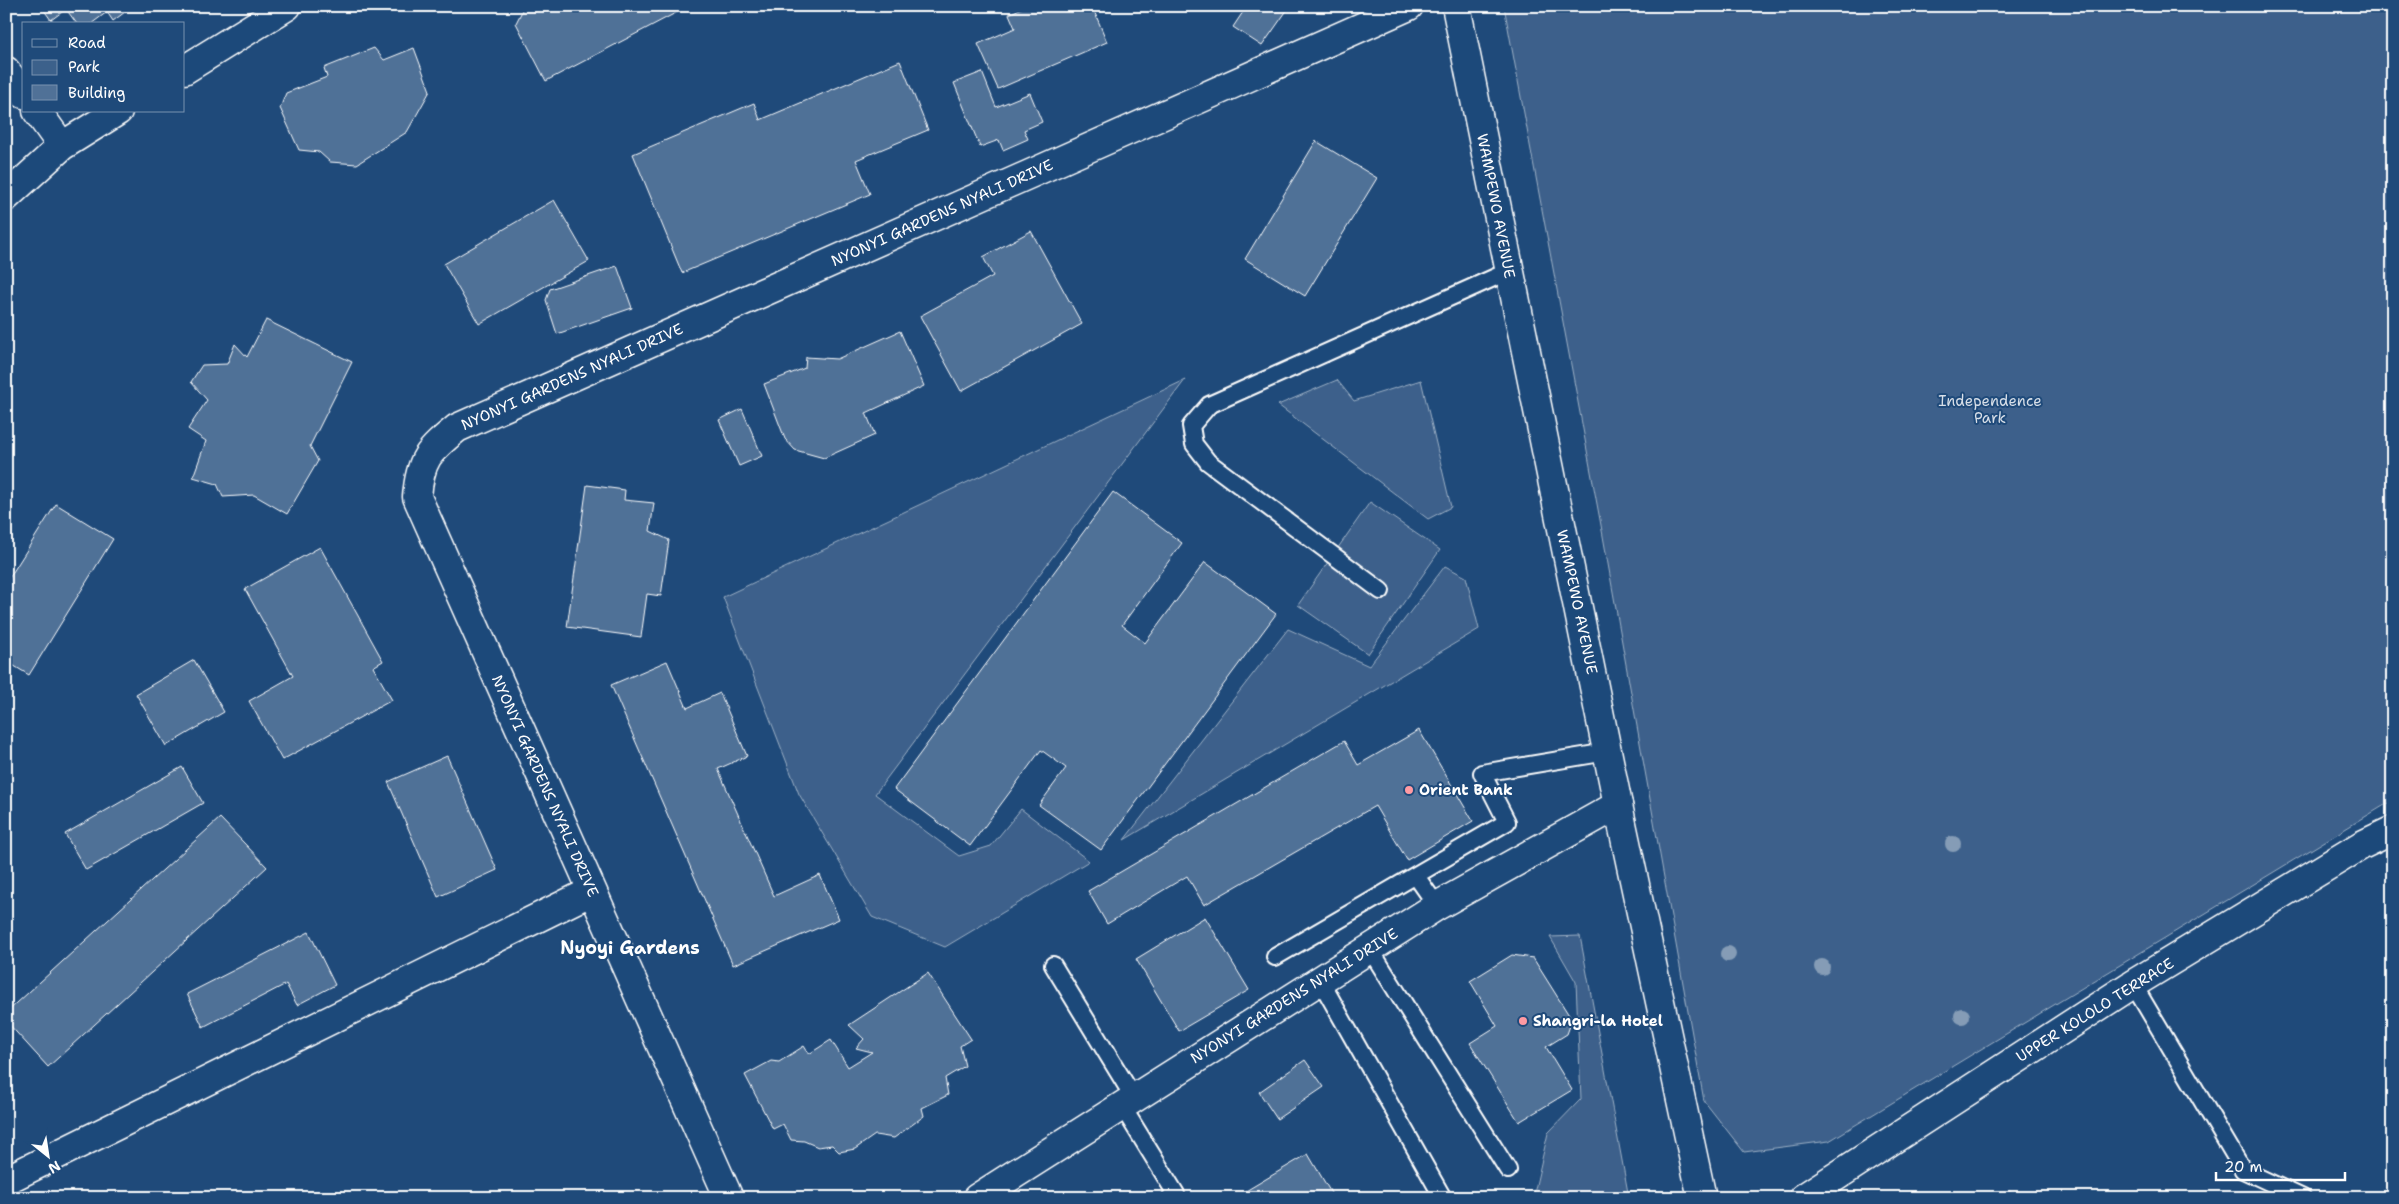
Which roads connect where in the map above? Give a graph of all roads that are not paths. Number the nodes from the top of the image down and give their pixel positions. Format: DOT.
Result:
graph roads {
  1 [pos="287,6"];
  2 [pos="1410,6"];
  3 [pos="1456,6"];
  4 [pos="185,69"];
  5 [pos="6,71"];
  6 [pos="22,91"];
  7 [pos="37,112"];
  8 [pos="116,112"];
  9 [pos="62,146"];
  10 [pos="6,198"];
  11 [pos="1509,271"];
  12 [pos="1381,591"];
  13 [pos="1607,752"];
  14 [pos="1618,805"];
  15 [pos="2393,830"];
  16 [pos="1416,876"];
  17 [pos="592,891"];
  18 [pos="1437,906"];
  19 [pos="1370,949"];
  20 [pos="1275,957"];
  21 [pos="1054,965"];
  22 [pos="1320,980"];
  23 [pos="2133,984"];
  24 [pos="1128,1102"];
  25 [pos="1508,1170"];
  26 [pos="6,1180"];
  27 [pos="729,1198"];
  28 [pos="977,1198"];
  29 [pos="1170,1198"];
  30 [pos="1442,1198"];
  31 [pos="1702,1198"];
  32 [pos="1803,1198"];
  33 [pos="2303,1198"];
  1 -- 4 [label="street"];
  2 -- 17 [label="street, NYONYI GARDENS NYALI DRIVE"];
  3 -- 11 [label="street, WAMPEWO AVENUE"];
  5 -- 6 [label="street"];
  7 -- 9 [label="street"];
  8 -- 9 [label="street"];
  9 -- 10 [label="street"];
  11 -- 12 [label="lane"];
  11 -- 13 [label="street, WAMPEWO AVENUE"];
  13 -- 14 [label="street, WAMPEWO AVENUE"];
  13 -- 16 [label="lane"];
  14 -- 18 [label="street, NYONYI GARDENS NYALI DRIVE"];
  14 -- 31 [label="street, WAMPEWO AVENUE"];
  15 -- 23 [label="street, UPPER KOLOLO TERRACE"];
  16 -- 18 [label="lane"];
  16 -- 20 [label="lane"];
  17 -- 26 [label="street"];
  17 -- 27 [label="street, NYONYI GARDENS NYALI DRIVE"];
  18 -- 19 [label="street, NYONYI GARDENS NYALI DRIVE"];
  19 -- 22 [label="street, NYONYI GARDENS NYALI DRIVE"];
  19 -- 25 [label="lane"];
  21 -- 24 [label="lane"];
  22 -- 24 [label="street, NYONYI GARDENS NYALI DRIVE"];
  22 -- 30 [label="lane"];
  23 -- 32 [label="street, UPPER KOLOLO TERRACE"];
  23 -- 33 [label="lane"];
  24 -- 28 [label="street, NYONYI GARDENS NYALI DRIVE"];
  24 -- 29 [label="lane"];
}
